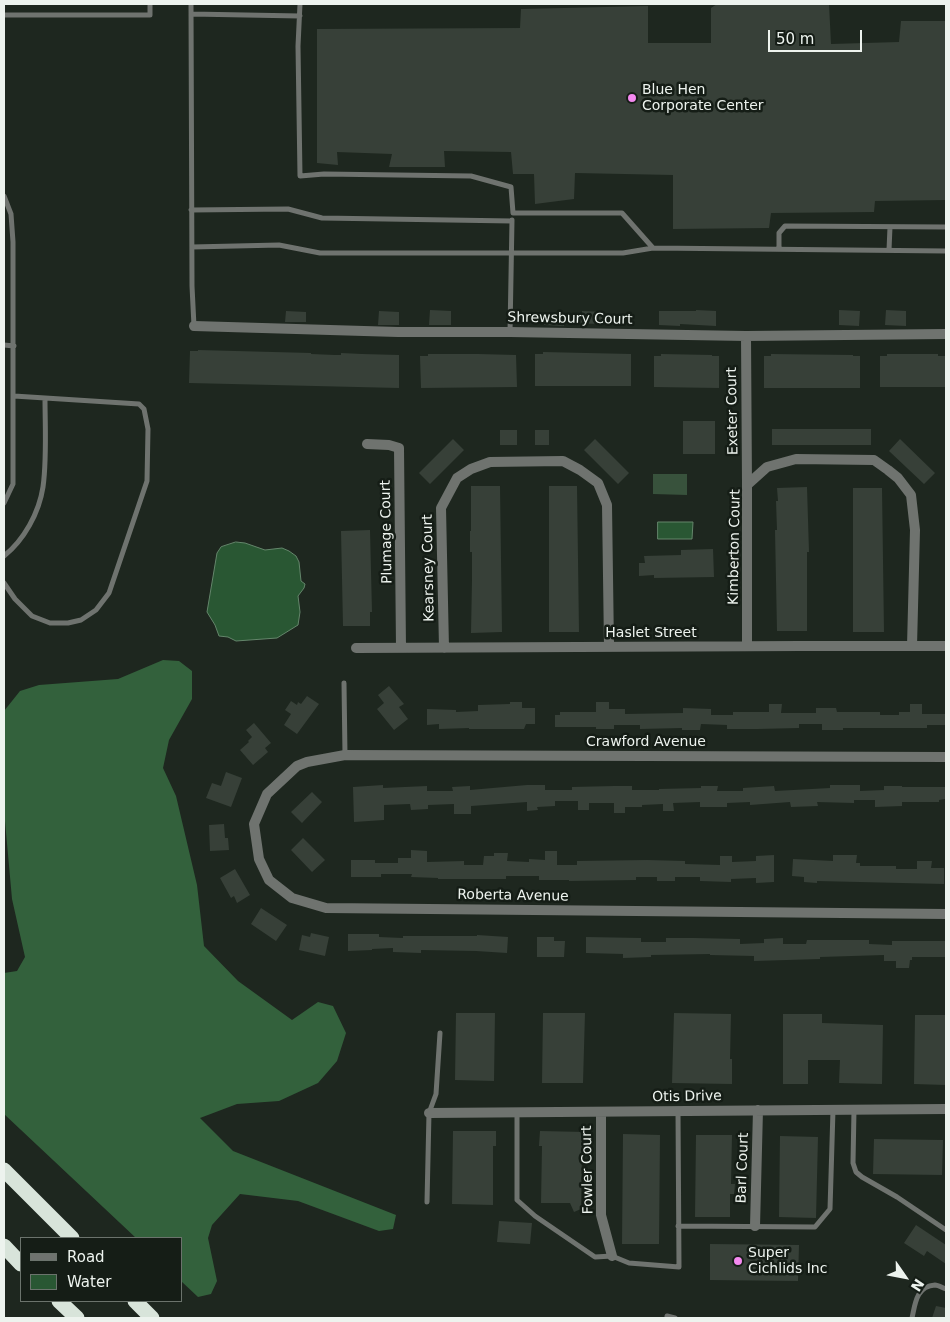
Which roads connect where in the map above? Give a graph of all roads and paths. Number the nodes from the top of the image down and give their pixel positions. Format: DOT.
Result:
graph roads {
  1 [pos="150,4"];
  2 [pos="191,4"];
  3 [pos="300,4"];
  4 [pos="191,14"];
  5 [pos="4,15"];
  6 [pos="300,16"];
  7 [pos="4,196"];
  8 [pos="191,210"];
  9 [pos="513,213"];
  10 [pos="512,221"];
  11 [pos="890,227"];
  12 [pos="946,228"];
  13 [pos="192,247"];
  14 [pos="653,248"];
  15 [pos="779,249"];
  16 [pos="889,250"];
  17 [pos="946,251"];
  18 [pos="512,252"];
  19 [pos="194,326"];
  20 [pos="510,332"];
  21 [pos="946,334"];
  22 [pos="746,336"];
  23 [pos="4,345"];
  24 [pos="14,346"];
  25 [pos="14,396"];
  26 [pos="45,398"];
  27 [pos="367,444"];
  28 [pos="747,485"];
  29 [pos="4,503"];
  30 [pos="4,556"];
  31 [pos="4,583"];
  32 [pos="747,646"];
  33 [pos="912,646"];
  34 [pos="946,646"];
  35 [pos="608,647"];
  36 [pos="356,648"];
  37 [pos="402,648"];
  38 [pos="444,648"];
  39 [pos="344,683"];
  40 [pos="345,755"];
  41 [pos="946,757"];
  42 [pos="946,914"];
  43 [pos="440,1033"];
  44 [pos="946,1109"];
  45 [pos="758,1110"];
  46 [pos="833,1110"];
  47 [pos="854,1110"];
  48 [pos="678,1111"];
  49 [pos="517,1112"];
  50 [pos="601,1112"];
  51 [pos="429,1113"];
  52 [pos="4,1170"];
  53 [pos="427,1202"];
  54 [pos="678,1226"];
  55 [pos="755,1226"];
  56 [pos="946,1230"];
  57 [pos="71,1237"];
  58 [pos="4,1246"];
  59 [pos="612,1256"];
  60 [pos="20,1263"];
  61 [pos="946,1288"];
  62 [pos="60,1302"];
  63 [pos="136,1302"];
  64 [pos="667,1316"];
  65 [pos="77,1318"];
  66 [pos="152,1318"];
  67 [pos="675,1318"];
  68 [pos="912,1318"];
  1 -- 5 [label="lane"];
  2 -- 4 [label="lane"];
  3 -- 6 [label="lane"];
  4 -- 6 [label="lane"];
  4 -- 8 [label="lane"];
  6 -- 9 [label="lane"];
  7 -- 24 [label="lane"];
  8 -- 10 [label="lane"];
  8 -- 13 [label="lane"];
  9 -- 10 [label="lane"];
  9 -- 14 [label="lane"];
  10 -- 18 [label="lane"];
  11 -- 12 [label="lane"];
  11 -- 15 [label="lane"];
  11 -- 16 [label="lane"];
  13 -- 18 [label="lane"];
  13 -- 19 [label="lane"];
  14 -- 15 [label="lane"];
  14 -- 18 [label="lane"];
  15 -- 16 [label="lane"];
  16 -- 17 [label="lane"];
  18 -- 20 [label="lane"];
  19 -- 20 [label="street, Shrewsbury Court"];
  20 -- 22 [label="street, Shrewsbury Court"];
  21 -- 22 [label="street, Shrewsbury Court"];
  22 -- 28 [label="street, Exeter Court"];
  23 -- 24 [label="lane"];
  24 -- 25 [label="lane"];
  25 -- 26 [label="lane"];
  25 -- 29 [label="lane"];
  26 -- 30 [label="lane"];
  26 -- 31 [label="lane"];
  27 -- 37 [label="street, Plumage Court"];
  28 -- 32 [label="street, Kimberton Court"];
  28 -- 33 [label="street, Kimberton Court"];
  32 -- 33 [label="street, Haslet Street"];
  32 -- 35 [label="street, Haslet Street"];
  33 -- 34 [label="street, Haslet Street"];
  35 -- 38 [label="street, Haslet Street"];
  35 -- 38 [label="street, Kearsney Court"];
  36 -- 37 [label="street, Haslet Street"];
  37 -- 38 [label="street, Haslet Street"];
  39 -- 40 [label="lane"];
  40 -- 41 [label="street, Crawford Avenue"];
  40 -- 42 [label="street, Roberta Avenue"];
  43 -- 51 [label="lane"];
  44 -- 47 [label="street, Otis Drive"];
  45 -- 46 [label="street, Otis Drive"];
  45 -- 48 [label="street, Otis Drive"];
  45 -- 55 [label="street, Barl Court"];
  46 -- 47 [label="street, Otis Drive"];
  46 -- 55 [label="lane"];
  47 -- 56 [label="lane"];
  48 -- 50 [label="street, Otis Drive"];
  48 -- 54 [label="lane"];
  49 -- 50 [label="street, Otis Drive"];
  49 -- 51 [label="street, Otis Drive"];
  49 -- 59 [label="lane"];
  50 -- 59 [label="street, Fowler Court"];
  51 -- 53 [label="lane"];
  52 -- 57 [label="highway"];
  54 -- 55 [label="lane"];
  54 -- 59 [label="lane"];
  58 -- 60 [label="highway"];
  61 -- 68 [label="lane"];
  62 -- 65 [label="highway"];
  63 -- 66 [label="highway"];
  64 -- 67 [label="lane"];
}
